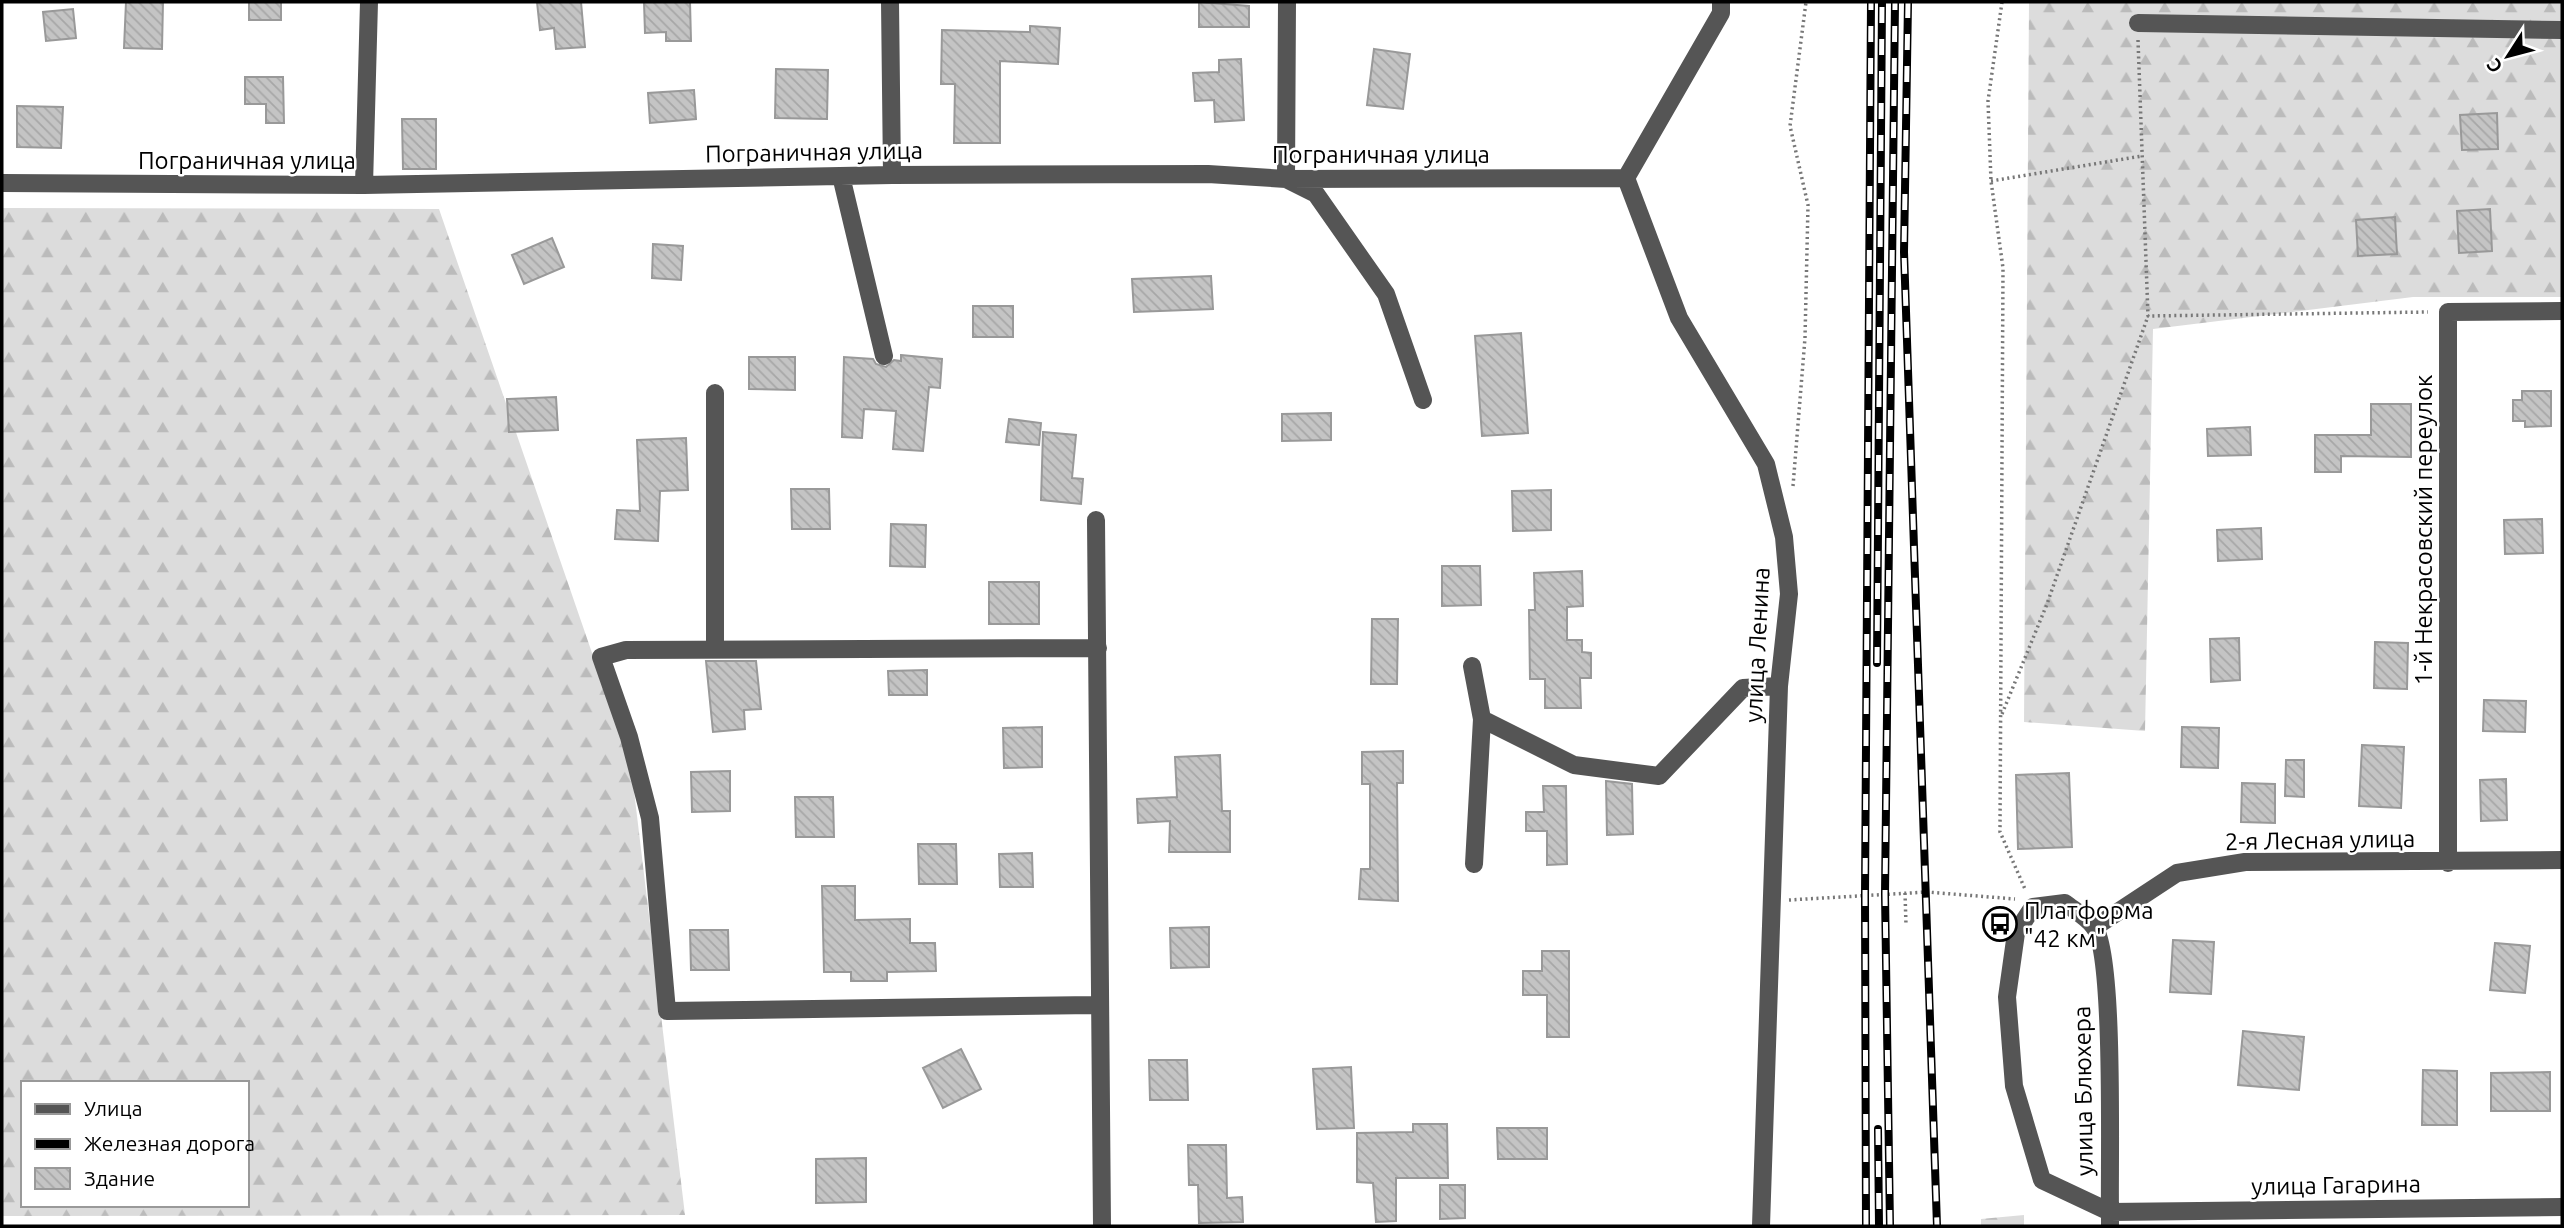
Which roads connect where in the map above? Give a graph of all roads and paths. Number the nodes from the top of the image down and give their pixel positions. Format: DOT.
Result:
graph roads {
  1 [pos="369,2"];
  2 [pos="890,2"];
  3 [pos="1287,2"];
  4 [pos="1721,2"];
  5 [pos="1806,2"];
  6 [pos="2002,2"];
  7 [pos="2138,23"];
  8 [pos="2562,30"];
  9 [pos="2142,156"];
  10 [pos="892,175"];
  11 [pos="841,176"];
  12 [pos="1626,178"];
  13 [pos="1286,179"];
  14 [pos="1991,181"];
  15 [pos="2,183"];
  16 [pos="364,185"];
  17 [pos="2562,311"];
  18 [pos="2448,312"];
  19 [pos="2148,316"];
  20 [pos="884,356"];
  21 [pos="715,393"];
  22 [pos="1423,400"];
  23 [pos="1791,498"];
  24 [pos="1096,520"];
  25 [pos="1098,648"];
  26 [pos="715,649"];
  27 [pos="1472,666"];
  28 [pos="1779,687"];
  29 [pos="2000,717"];
  30 [pos="1482,719"];
  31 [pos="2562,860"];
  32 [pos="2448,863"];
  33 [pos="1474,864"];
  34 [pos="1905,893"];
  35 [pos="1770,901"];
  36 [pos="2033,907"];
  37 [pos="1906,925"];
  38 [pos="2095,927"];
  39 [pos="1095,1005"];
  40 [pos="2562,1207"];
  41 [pos="2110,1219"];
  42 [pos="1102,1226"];
  43 [pos="1761,1226"];
  1 -- 16 [label="street"];
  2 -- 10 [label="street"];
  3 -- 13 [label="street"];
  4 -- 12 [label="street"];
  5 -- 23 [label="path"];
  6 -- 14 [label="path"];
  7 -- 8 [label="street"];
  7 -- 9 [label="path"];
  9 -- 14 [label="path"];
  9 -- 19 [label="path"];
  10 -- 11 [label="street, Пограничная улица"];
  10 -- 13 [label="street, Пограничная улица"];
  11 -- 16 [label="street, Пограничная улица"];
  11 -- 20 [label="street"];
  12 -- 13 [label="street, Пограничная улица"];
  12 -- 28 [label="street, улица Ленина"];
  13 -- 22 [label="street"];
  14 -- 29 [label="path"];
  15 -- 16 [label="street, Пограничная улица"];
  17 -- 18 [label="street"];
  18 -- 19 [label="path"];
  18 -- 32 [label="street, 1-й Некрасовский переулок"];
  19 -- 29 [label="path"];
  21 -- 26 [label="street"];
  24 -- 25 [label="street"];
  25 -- 26 [label="street"];
  25 -- 42 [label="street"];
  26 -- 39 [label="street"];
  27 -- 30 [label="street"];
  28 -- 30 [label="street"];
  28 -- 35 [label="street, улица Ленина"];
  29 -- 36 [label="path"];
  30 -- 33 [label="street"];
  31 -- 32 [label="street, 2-я Лесная улица"];
  32 -- 38 [label="street, 2-я Лесная улица"];
  34 -- 35 [label="path"];
  34 -- 36 [label="path"];
  34 -- 37 [label="path"];
  35 -- 43 [label="street, улица Ленина"];
  36 -- 38 [label="street"];
  36 -- 41 [label="street"];
  38 -- 41 [label="street, улица Блюхера"];
  40 -- 41 [label="street, улица Гагарина"];
}
